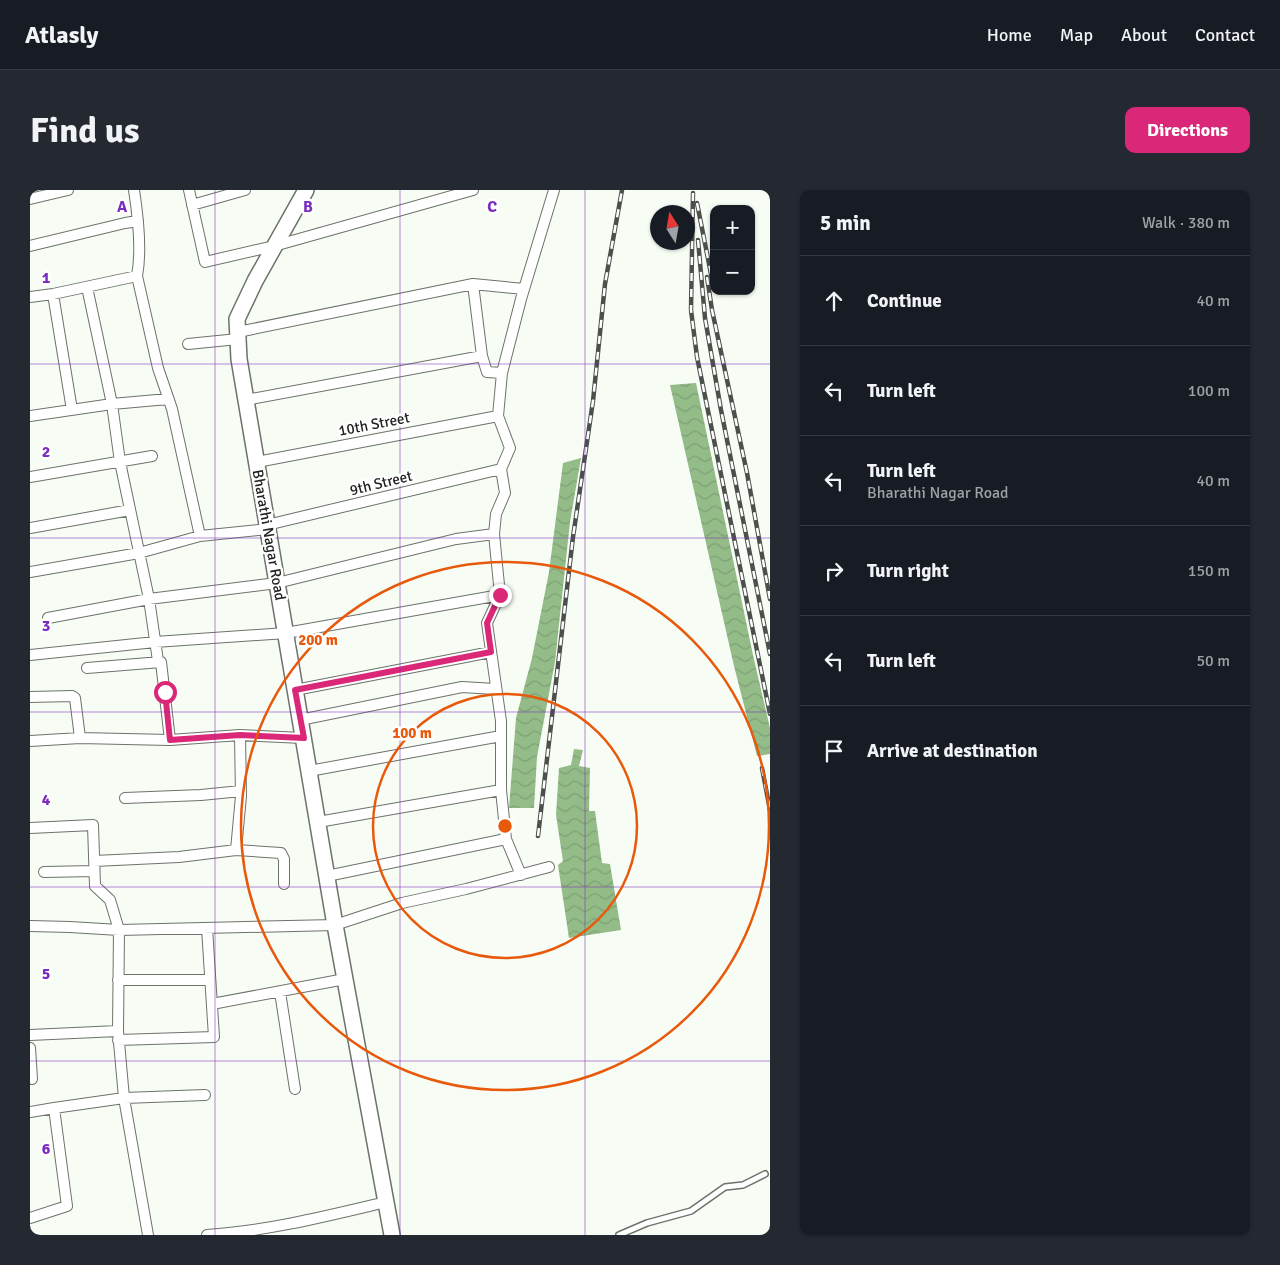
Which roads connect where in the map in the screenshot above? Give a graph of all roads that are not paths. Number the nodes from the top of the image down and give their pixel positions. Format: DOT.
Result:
graph roads {
  1 [pos="68,190"];
  2 [pos="134,190"];
  3 [pos="189,190"];
  4 [pos="246,190"];
  5 [pos="306,190"];
  6 [pos="473,190"];
  7 [pos="554,190"];
  8 [pos="30,199"];
  9 [pos="192,205"];
  10 [pos="138,221"];
  11 [pos="30,246"];
  12 [pos="274,246"];
  13 [pos="137,276"];
  14 [pos="473,284"];
  15 [pos="87,287"];
  16 [pos="524,289"];
  17 [pos="53,294"];
  18 [pos="30,297"];
  19 [pos="238,336"];
  20 [pos="188,344"];
  21 [pos="482,356"];
  22 [pos="502,373"];
  23 [pos="168,399"];
  24 [pos="246,400"];
  25 [pos="112,404"];
  26 [pos="72,410"];
  27 [pos="30,416"];
  28 [pos="498,416"];
  29 [pos="152,456"];
  30 [pos="120,462"];
  31 [pos="257,462"];
  32 [pos="501,469"];
  33 [pos="30,477"];
  34 [pos="130,510"];
  35 [pos="268,527"];
  36 [pos="30,528"];
  37 [pos="494,534"];
  38 [pos="200,536"];
  39 [pos="139,553"];
  40 [pos="30,572"];
  41 [pos="277,582"];
  42 [pos="500,595"];
  43 [pos="150,599"];
  44 [pos="48,618"];
  45 [pos="286,633"];
  46 [pos="155,642"];
  47 [pos="491,652"];
  48 [pos="30,655"];
  49 [pos="158,661"];
  50 [pos="87,668"];
  51 [pos="495,689"];
  52 [pos="295,690"];
  53 [pos="30,697"];
  54 [pos="300,720"];
  55 [pos="240,735"];
  56 [pos="501,736"];
  57 [pos="80,738"];
  58 [pos="304,738"];
  59 [pos="170,740"];
  60 [pos="30,741"];
  61 [pos="309,772"];
  62 [pos="501,790"];
  63 [pos="241,791"];
  64 [pos="125,798"];
  65 [pos="318,822"];
  66 [pos="30,828"];
  67 [pos="506,839"];
  68 [pos="236,850"];
  69 [pos="94,866"];
  70 [pos="549,867"];
  71 [pos="44,872"];
  72 [pos="521,875"];
  73 [pos="327,876"];
  74 [pos="284,884"];
  75 [pos="335,925"];
  76 [pos="30,926"];
  77 [pos="207,928"];
  78 [pos="119,930"];
  79 [pos="345,979"];
  80 [pos="118,980"];
  81 [pos="210,980"];
  82 [pos="280,992"];
  83 [pos="212,1004"];
  84 [pos="30,1035"];
  85 [pos="118,1036"];
  86 [pos="30,1048"];
  87 [pos="32,1079"];
  88 [pos="295,1089"];
  89 [pos="205,1095"];
  90 [pos="124,1098"];
  91 [pos="54,1108"];
  92 [pos="30,1112"];
  93 [pos="765,1174"];
  94 [pos="386,1202"];
  95 [pos="30,1218"];
  96 [pos="148,1235"];
  97 [pos="207,1235"];
  98 [pos="392,1235"];
  99 [pos="619,1235"];
  1 -- 8 [label="street"];
  2 -- 10 [label="street"];
  3 -- 9 [label="street"];
  4 -- 9 [label="street"];
  5 -- 12 [label="main road, Bharathi Nagar Road"];
  6 -- 12 [label="street"];
  7 -- 16 [label="street"];
  9 -- 12 [label="street"];
  10 -- 11 [label="street"];
  10 -- 13 [label="street"];
  12 -- 19 [label="main road, Bharathi Nagar Road"];
  13 -- 15 [label="street"];
  13 -- 23 [label="street"];
  14 -- 16 [label="street"];
  14 -- 19 [label="street"];
  14 -- 21 [label="street"];
  15 -- 17 [label="street"];
  15 -- 25 [label="street"];
  16 -- 22 [label="street"];
  17 -- 18 [label="street"];
  17 -- 26 [label="street"];
  19 -- 20 [label="street"];
  19 -- 24 [label="main road, Bharathi Nagar Road"];
  21 -- 22 [label="street"];
  21 -- 24 [label="street"];
  22 -- 28 [label="street"];
  23 -- 25 [label="street"];
  23 -- 38 [label="street"];
  24 -- 31 [label="main road, Bharathi Nagar Road"];
  25 -- 26 [label="street"];
  25 -- 30 [label="street"];
  26 -- 27 [label="street"];
  28 -- 31 [label="street, 10th Street"];
  28 -- 32 [label="street"];
  29 -- 30 [label="street"];
  30 -- 33 [label="street"];
  30 -- 34 [label="street"];
  31 -- 35 [label="main road, Bharathi Nagar Road"];
  32 -- 35 [label="street, 9th Street"];
  32 -- 37 [label="street"];
  34 -- 36 [label="street"];
  34 -- 39 [label="street"];
  35 -- 38 [label="street, 9th Street"];
  35 -- 41 [label="main road, Bharathi Nagar Road"];
  37 -- 41 [label="street"];
  37 -- 42 [label="street"];
  38 -- 39 [label="street, 9th Street"];
  39 -- 40 [label="street, 9th Street"];
  39 -- 43 [label="street"];
  41 -- 43 [label="street"];
  41 -- 45 [label="main road, Bharathi Nagar Road"];
  42 -- 45 [label="street"];
  42 -- 47 [label="street"];
  43 -- 44 [label="street"];
  43 -- 46 [label="street"];
  45 -- 46 [label="street"];
  45 -- 52 [label="main road, Bharathi Nagar Road"];
  46 -- 48 [label="street"];
  46 -- 49 [label="street"];
  47 -- 51 [label="street"];
  47 -- 52 [label="street"];
  49 -- 50 [label="street"];
  49 -- 59 [label="street"];
  51 -- 54 [label="street"];
  51 -- 56 [label="street"];
  52 -- 54 [label="main road, Bharathi Nagar Road"];
  53 -- 57 [label="street"];
  54 -- 58 [label="main road, Bharathi Nagar Road"];
  55 -- 58 [label="street"];
  55 -- 59 [label="street"];
  55 -- 63 [label="street"];
  56 -- 61 [label="street"];
  56 -- 62 [label="street"];
  57 -- 59 [label="street"];
  57 -- 60 [label="street"];
  58 -- 61 [label="main road, Bharathi Nagar Road"];
  61 -- 65 [label="main road, Bharathi Nagar Road"];
  62 -- 65 [label="street"];
  62 -- 67 [label="street"];
  63 -- 64 [label="street"];
  63 -- 68 [label="street"];
  65 -- 73 [label="main road, Bharathi Nagar Road"];
  66 -- 69 [label="street"];
  67 -- 72 [label="street"];
  67 -- 73 [label="street"];
  68 -- 69 [label="street"];
  68 -- 74 [label="street"];
  69 -- 71 [label="street"];
  69 -- 78 [label="street"];
  70 -- 72 [label="street"];
  72 -- 75 [label="street"];
  73 -- 75 [label="main road, Bharathi Nagar Road"];
  75 -- 77 [label="street"];
  75 -- 79 [label="main road, Bharathi Nagar Road"];
  76 -- 78 [label="street"];
  77 -- 78 [label="street"];
  77 -- 81 [label="street"];
  78 -- 80 [label="street"];
  79 -- 82 [label="street"];
  79 -- 94 [label="main road, Bharathi Nagar Road"];
  80 -- 81 [label="street"];
  80 -- 85 [label="street"];
  81 -- 83 [label="street"];
  82 -- 83 [label="street"];
  82 -- 88 [label="street"];
  83 -- 85 [label="street"];
  84 -- 85 [label="street"];
  85 -- 90 [label="street"];
  86 -- 87 [label="street"];
  89 -- 90 [label="street"];
  90 -- 91 [label="street"];
  90 -- 96 [label="street"];
  91 -- 92 [label="street"];
  91 -- 95 [label="street"];
  93 -- 99 [label="lane"];
  94 -- 97 [label="street"];
  94 -- 98 [label="main road, Bharathi Nagar Road"];
}
